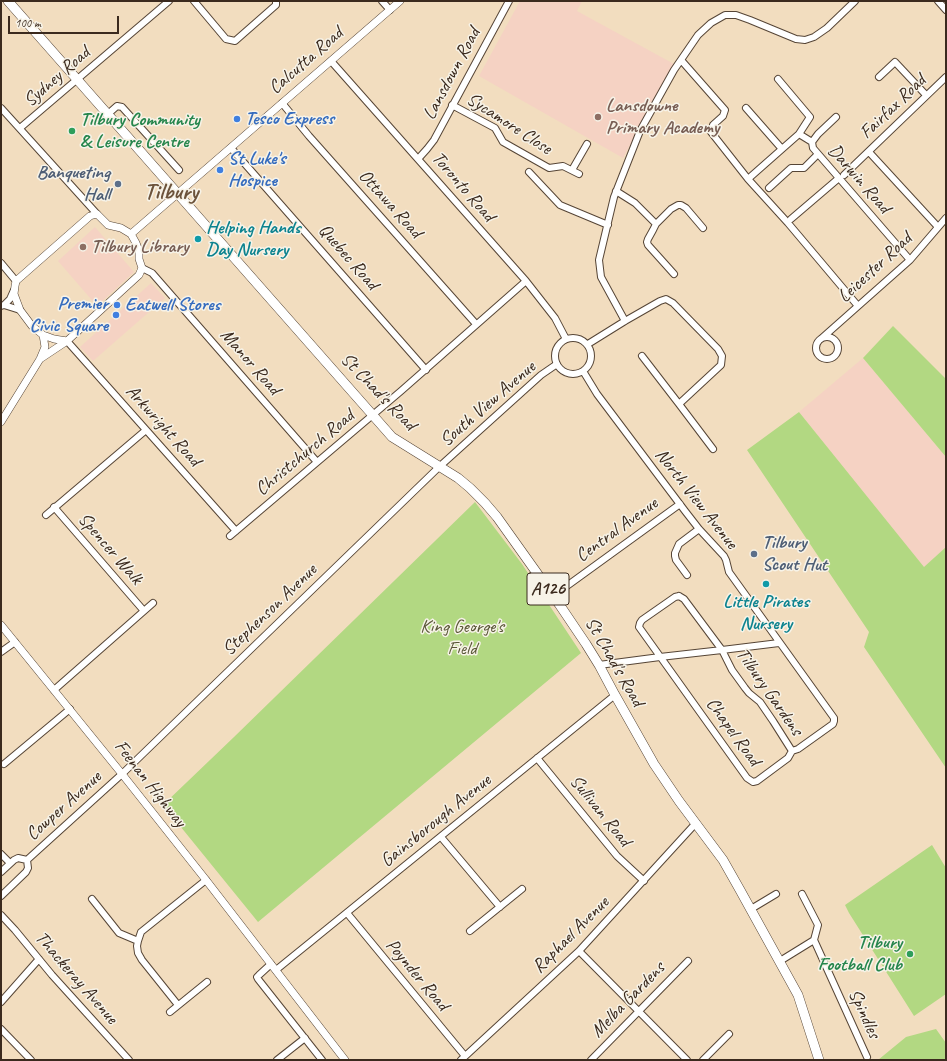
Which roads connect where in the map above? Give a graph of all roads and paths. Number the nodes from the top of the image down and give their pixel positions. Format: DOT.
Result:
graph roads {
  1 [pos="8,1"];
  2 [pos="169,1"];
  3 [pos="194,1"];
  4 [pos="276,1"];
  5 [pos="382,1"];
  6 [pos="400,1"];
  7 [pos="509,1"];
  8 [pos="855,1"];
  9 [pos="938,1"];
  10 [pos="390,10"];
  11 [pos="946,10"];
  12 [pos="681,60"];
  13 [pos="330,61"];
  14 [pos="879,77"];
  15 [pos="946,77"];
  16 [pos="778,79"];
  17 [pos="78,80"];
  18 [pos="926,95"];
  19 [pos="282,104"];
  20 [pos="452,105"];
  21 [pos="1,108"];
  22 [pos="746,108"];
  23 [pos="108,114"];
  24 [pos="836,117"];
  25 [pos="20,128"];
  26 [pos="799,134"];
  27 [pos="812,142"];
  28 [pos="587,144"];
  29 [pos="231,148"];
  30 [pos="782,149"];
  31 [pos="869,152"];
  32 [pos="818,154"];
  33 [pos="418,159"];
  34 [pos="179,170"];
  35 [pos="572,170"];
  36 [pos="529,172"];
  37 [pos="579,174"];
  38 [pos="841,176"];
  39 [pos="748,179"];
  40 [pos="769,188"];
  41 [pos="616,191"];
  42 [pos="178,194"];
  43 [pos="97,214"];
  44 [pos="946,218"];
  45 [pos="791,219"];
  46 [pos="656,224"];
  47 [pos="608,225"];
  48 [pos="938,227"];
  49 [pos="703,228"];
  50 [pos="131,234"];
  51 [pos="910,260"];
  52 [pos="1,263"];
  53 [pos="142,268"];
  54 [pos="674,274"];
  55 [pos="16,281"];
  56 [pos="526,281"];
  57 [pos="14,290"];
  58 [pos="2,305"];
  59 [pos="858,306"];
  60 [pos="20,310"];
  61 [pos="625,321"];
  62 [pos="476,324"];
  63 [pos="43,335"];
  64 [pos="822,338"];
  65 [pos="566,339"];
  66 [pos="67,341"];
  67 [pos="588,344"];
  68 [pos="642,356"];
  69 [pos="40,358"];
  70 [pos="557,364"];
  71 [pos="426,370"];
  72 [pos="584,371"];
  73 [pos="679,404"];
  74 [pos="372,415"];
  75 [pos="1,422"];
  76 [pos="146,430"];
  77 [pos="713,449"];
  78 [pos="317,462"];
  79 [pos="439,467"];
  80 [pos="680,504"];
  81 [pos="54,507"];
  82 [pos="46,514"];
  83 [pos="699,529"];
  84 [pos="236,531"];
  85 [pos="230,536"];
  86 [pos="687,575"];
  87 [pos="553,596"];
  88 [pos="153,603"];
  89 [pos="144,611"];
  90 [pos="1,625"];
  91 [pos="15,642"];
  92 [pos="779,643"];
  93 [pos="722,650"];
  94 [pos="1,652"];
  95 [pos="660,657"];
  96 [pos="599,665"];
  97 [pos="54,690"];
  98 [pos="614,695"];
  99 [pos="70,709"];
  100 [pos="792,751"];
  101 [pos="537,758"];
  102 [pos="4,764"];
  103 [pos="122,774"];
  104 [pos="696,823"];
  105 [pos="441,837"];
  106 [pos="1,854"];
  107 [pos="27,860"];
  108 [pos="10,863"];
  109 [pos="1,872"];
  110 [pos="206,880"];
  111 [pos="644,881"];
  112 [pos="522,889"];
  113 [pos="776,894"];
  114 [pos="802,894"];
  115 [pos="1,896"];
  116 [pos="92,899"];
  117 [pos="500,907"];
  118 [pos="751,909"];
  119 [pos="347,913"];
  120 [pos="1,915"];
  121 [pos="470,931"];
  122 [pos="814,940"];
  123 [pos="138,941"];
  124 [pos="579,951"];
  125 [pos="39,959"];
  126 [pos="688,961"];
  127 [pos="780,961"];
  128 [pos="274,967"];
  129 [pos="207,982"];
  130 [pos="1,1002"];
  131 [pos="178,1005"];
  132 [pos="638,1011"];
  133 [pos="170,1012"];
  134 [pos="1,1029"];
  135 [pos="729,1034"];
  136 [pos="305,1038"];
  137 [pos="867,1057"];
  138 [pos="463,1058"];
  139 [pos="126,1059"];
  140 [pos="31,1060"];
  141 [pos="277,1060"];
  142 [pos="322,1060"];
  143 [pos="346,1060"];
  144 [pos="591,1060"];
  145 [pos="687,1060"];
  146 [pos="703,1060"];
  147 [pos="819,1060"];
  1 -- 17 [label="main road, A126"];
  2 -- 17 [label="street, Sydney Road"];
  3 -- 4 [label="street"];
  5 -- 10 [label="street"];
  6 -- 10 [label="street, Calcutta Road"];
  7 -- 20 [label="street, Lansdown Road"];
  8 -- 12 [label="street"];
  9 -- 11 [label="street"];
  10 -- 13 [label="street, Calcutta Road"];
  12 -- 39 [label="street"];
  12 -- 41 [label="street"];
  13 -- 19 [label="street, Calcutta Road"];
  13 -- 33 [label="street, Toronto Road"];
  14 -- 18 [label="street"];
  15 -- 18 [label="street, Fairfax Road"];
  16 -- 26 [label="street"];
  17 -- 23 [label="main road, A126"];
  17 -- 25 [label="street, Sydney Road"];
  18 -- 31 [label="street, Fairfax Road"];
  19 -- 29 [label="street, Calcutta Road"];
  19 -- 62 [label="street, Ottawa Road"];
  20 -- 33 [label="street, Lansdown Road"];
  20 -- 35 [label="street, Sycamore Close"];
  21 -- 25 [label="street"];
  22 -- 30 [label="street"];
  23 -- 34 [label="street"];
  23 -- 42 [label="main road, A126"];
  24 -- 27 [label="street, Darwin Road"];
  25 -- 43 [label="street"];
  26 -- 27 [label="street"];
  26 -- 30 [label="street"];
  27 -- 32 [label="street, Darwin Road"];
  28 -- 35 [label="street, Sycamore Close"];
  29 -- 42 [label="street, Calcutta Road"];
  29 -- 71 [label="street, Quebec Road"];
  30 -- 39 [label="street"];
  31 -- 38 [label="street, Fairfax Road"];
  31 -- 48 [label="street"];
  32 -- 38 [label="street, Darwin Road"];
  32 -- 40 [label="street"];
  33 -- 56 [label="street, Toronto Road"];
  35 -- 37 [label="street, Sycamore Close"];
  36 -- 47 [label="street"];
  38 -- 45 [label="street, Fairfax Road"];
  38 -- 51 [label="street, Darwin Road"];
  39 -- 59 [label="street"];
  41 -- 46 [label="street"];
  41 -- 47 [label="street"];
  42 -- 50 [label="street, Calcutta Road"];
  42 -- 74 [label="main road, St Chad's Road / A126"];
  43 -- 50 [label="street"];
  43 -- 55 [label="street"];
  44 -- 48 [label="street, Leicester Road"];
  46 -- 49 [label="street"];
  46 -- 54 [label="street"];
  47 -- 61 [label="street"];
  48 -- 51 [label="street, Leicester Road"];
  50 -- 53 [label="street"];
  51 -- 59 [label="street, Leicester Road"];
  52 -- 55 [label="street"];
  53 -- 66 [label="street"];
  53 -- 78 [label="street, Manor Road"];
  55 -- 57 [label="street"];
  56 -- 62 [label="street, Christchurch Road"];
  56 -- 65 [label="street, Toronto Road"];
  57 -- 58 [label="street"];
  57 -- 60 [label="street"];
  58 -- 60 [label="street"];
  59 -- 64 [label="street, Leicester Road"];
  60 -- 63 [label="street"];
  61 -- 67 [label="street"];
  61 -- 73 [label="street"];
  62 -- 71 [label="street, Christchurch Road"];
  63 -- 66 [label="street"];
  63 -- 69 [label="street"];
  65 -- 67 [label="street"];
  65 -- 70 [label="street"];
  66 -- 69 [label="street"];
  66 -- 76 [label="street, Arkwright Road"];
  67 -- 72 [label="street"];
  68 -- 73 [label="street"];
  69 -- 75 [label="street"];
  70 -- 72 [label="street"];
  70 -- 79 [label="street, South View Avenue"];
  71 -- 74 [label="street, Christchurch Road"];
  72 -- 80 [label="street, North View Avenue"];
  73 -- 77 [label="street"];
  74 -- 78 [label="street, Christchurch Road"];
  74 -- 79 [label="main road, St Chad's Road / A126"];
  76 -- 81 [label="street, Spencer Walk"];
  76 -- 84 [label="street, Arkwright Road"];
  78 -- 84 [label="street, Christchurch Road"];
  79 -- 87 [label="main road, St Chad's Road / A126"];
  79 -- 103 [label="street, Stephenson Avenue"];
  80 -- 83 [label="street, North View Avenue"];
  80 -- 87 [label="street, Central Avenue"];
  81 -- 82 [label="street, Spencer Walk"];
  81 -- 89 [label="street, Spencer Walk"];
  83 -- 86 [label="street"];
  83 -- 92 [label="street, North View Avenue"];
  84 -- 85 [label="street, Christchurch Road"];
  87 -- 96 [label="main road, St Chad's Road / A126"];
  88 -- 89 [label="street, Spencer Walk"];
  89 -- 97 [label="street, Spencer Walk"];
  90 -- 91 [label="street, Feenan Highway"];
  91 -- 94 [label="street"];
  91 -- 97 [label="street, Feenan Highway"];
  92 -- 93 [label="street"];
  92 -- 100 [label="street, North View Avenue"];
  93 -- 95 [label="street"];
  93 -- 95 [label="street, Tilbury Gardens"];
  93 -- 100 [label="street, Tilbury Gardens"];
  95 -- 96 [label="street"];
  95 -- 100 [label="street, Chapel Road"];
  96 -- 98 [label="main road, St Chad's Road / A126"];
  97 -- 99 [label="street, Feenan Highway"];
  98 -- 101 [label="street, Gainsborough Avenue"];
  98 -- 104 [label="main road, St Chad's Road / A126"];
  99 -- 102 [label="street"];
  99 -- 103 [label="street, Feenan Highway"];
  101 -- 105 [label="street, Gainsborough Avenue"];
  101 -- 111 [label="street, Sullivan Road"];
  103 -- 107 [label="street, Cowper Avenue"];
  103 -- 110 [label="street, Feenan Highway"];
  104 -- 111 [label="street, Raphael Avenue"];
  104 -- 118 [label="main road, St Chad's Road / A126"];
  105 -- 117 [label="street"];
  105 -- 119 [label="street, Gainsborough Avenue"];
  106 -- 108 [label="street"];
  107 -- 108 [label="street, Cowper Avenue"];
  107 -- 115 [label="street, Cowper Avenue"];
  108 -- 109 [label="street"];
  110 -- 123 [label="street"];
  110 -- 128 [label="street, Feenan Highway"];
  111 -- 124 [label="street, Raphael Avenue"];
  112 -- 117 [label="street"];
  113 -- 118 [label="street"];
  114 -- 122 [label="street"];
  116 -- 123 [label="street"];
  117 -- 121 [label="street"];
  118 -- 127 [label="main road, St Chad's Road / A126"];
  119 -- 128 [label="street, Gainsborough Avenue"];
  119 -- 138 [label="street, Poynder Road"];
  120 -- 125 [label="street, Thackeray Avenue"];
  122 -- 127 [label="street"];
  122 -- 137 [label="street, Spindles"];
  123 -- 131 [label="street"];
  124 -- 132 [label="street"];
  124 -- 138 [label="street, Raphael Avenue"];
  125 -- 130 [label="street"];
  125 -- 139 [label="street, Thackeray Avenue"];
  126 -- 132 [label="street, Melba Gardens"];
  127 -- 147 [label="main road, St Chad's Road / A126"];
  128 -- 136 [label="street"];
  128 -- 143 [label="street, Feenan Highway"];
  129 -- 131 [label="street"];
  131 -- 133 [label="street"];
  132 -- 144 [label="street, Melba Gardens"];
  132 -- 145 [label="street"];
  134 -- 140 [label="street"];
  135 -- 146 [label="street"];
  136 -- 141 [label="street"];
  136 -- 142 [label="street"];
}
